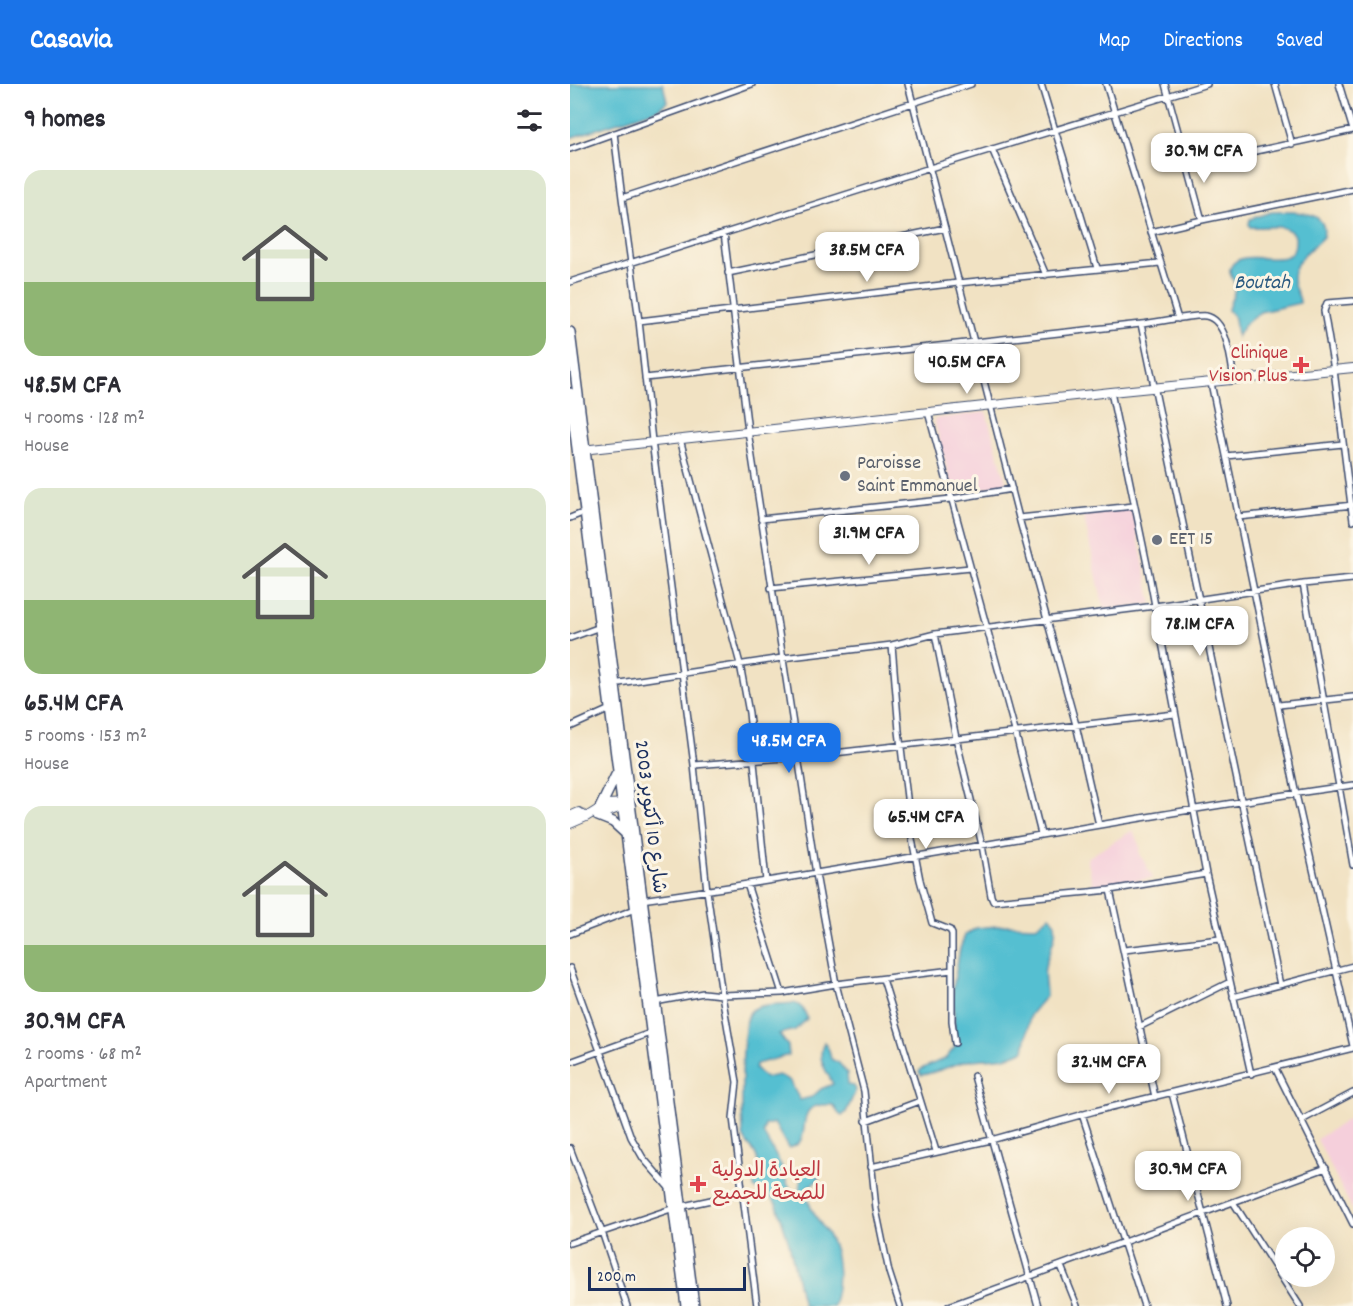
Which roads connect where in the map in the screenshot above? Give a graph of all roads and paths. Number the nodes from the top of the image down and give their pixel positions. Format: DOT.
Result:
graph roads {
  1 [pos="753,84"];
  2 [pos="908,84"];
  3 [pos="971,84"];
  4 [pos="1041,84"];
  5 [pos="1107,84"];
  6 [pos="1165,84"];
  7 [pos="1207,84"];
  8 [pos="1275,84"];
  9 [pos="1339,84"];
  10 [pos="1168,97"];
  11 [pos="913,104"];
  12 [pos="1115,111"];
  13 [pos="1055,130"];
  14 [pos="1353,130"];
  15 [pos="614,133"];
  16 [pos="1292,144"];
  17 [pos="570,149"];
  18 [pos="992,149"];
  19 [pos="1187,166"];
  20 [pos="930,168"];
  21 [pos="1353,189"];
  22 [pos="622,198"];
  23 [pos="1202,220"];
  24 [pos="945,228"];
  25 [pos="1151,232"];
  26 [pos="724,233"];
  27 [pos="630,263"];
  28 [pos="1160,263"];
  29 [pos="1097,268"];
  30 [pos="728,273"];
  31 [pos="1046,274"];
  32 [pos="570,282"];
  33 [pos="958,283"];
  34 [pos="1353,301"];
  35 [pos="732,309"];
  36 [pos="1178,319"];
  37 [pos="639,321"];
  38 [pos="1141,324"];
  39 [pos="570,332"];
  40 [pos="974,341"];
  41 [pos="740,368"];
  42 [pos="1353,368"];
  43 [pos="1334,370"];
  44 [pos="645,378"];
  45 [pos="1234,380"];
  46 [pos="1211,383"];
  47 [pos="1154,388"];
  48 [pos="1111,392"];
  49 [pos="570,393"];
  50 [pos="992,405"];
  51 [pos="928,412"];
  52 [pos="572,427"];
  53 [pos="748,431"];
  54 [pos="680,439"];
  55 [pos="652,441"];
  56 [pos="1343,444"];
  57 [pos="581,450"];
  58 [pos="1226,456"];
  59 [pos="1012,489"];
  60 [pos="951,499"];
  61 [pos="1352,505"];
  62 [pos="1134,506"];
  63 [pos="585,512"];
  64 [pos="1238,517"];
  65 [pos="570,518"];
  66 [pos="1020,518"];
  67 [pos="760,519"];
  68 [pos="1353,521"];
  69 [pos="970,568"];
  70 [pos="1353,579"];
  71 [pos="1303,584"];
  72 [pos="771,588"];
  73 [pos="1254,591"];
  74 [pos="1199,600"];
  75 [pos="1155,606"];
  76 [pos="1047,621"];
  77 [pos="600,627"];
  78 [pos="986,628"];
  79 [pos="935,634"];
  80 [pos="570,638"];
  81 [pos="892,645"];
  82 [pos="782,658"];
  83 [pos="740,664"];
  84 [pos="681,674"];
  85 [pos="611,684"];
  86 [pos="1353,697"];
  87 [pos="1325,699"];
  88 [pos="1279,705"];
  89 [pos="610,709"];
  90 [pos="1175,714"];
  91 [pos="1076,725"];
  92 [pos="570,727"];
  93 [pos="1015,731"];
  94 [pos="956,738"];
  95 [pos="901,745"];
  96 [pos="799,757"];
  97 [pos="754,762"];
  98 [pos="694,765"];
  99 [pos="617,772"];
  100 [pos="1353,785"];
  101 [pos="1339,787"];
  102 [pos="1296,794"];
  103 [pos="1243,802"];
  104 [pos="625,805"];
  105 [pos="1194,810"];
  106 [pos="599,812"];
  107 [pos="570,816"];
  108 [pos="586,817"];
  109 [pos="570,824"];
  110 [pos="1099,825"];
  111 [pos="625,833"];
  112 [pos="1041,834"];
  113 [pos="982,844"];
  114 [pos="915,857"];
  115 [pos="1353,865"];
  116 [pos="816,874"];
  117 [pos="1206,874"];
  118 [pos="766,881"];
  119 [pos="747,884"];
  120 [pos="1110,890"];
  121 [pos="707,891"];
  122 [pos="637,903"];
  123 [pos="570,934"];
  124 [pos="1220,939"];
  125 [pos="1124,950"];
  126 [pos="1353,966"];
  127 [pos="570,968"];
  128 [pos="952,970"];
  129 [pos="1335,971"];
  130 [pos="883,979"];
  131 [pos="1230,982"];
  132 [pos="837,984"];
  133 [pos="1280,985"];
  134 [pos="782,993"];
  135 [pos="722,995"];
  136 [pos="1233,996"];
  137 [pos="655,1002"];
  138 [pos="1139,1027"];
  139 [pos="654,1032"];
  140 [pos="955,1043"];
  141 [pos="1353,1047"];
  142 [pos="601,1050"];
  143 [pos="570,1062"];
  144 [pos="1275,1068"];
  145 [pos="1251,1074"];
  146 [pos="974,1076"];
  147 [pos="1172,1093"];
  148 [pos="1353,1093"];
  149 [pos="1155,1097"];
  150 [pos="920,1101"];
  151 [pos="1082,1114"];
  152 [pos="1302,1120"];
  153 [pos="866,1121"];
  154 [pos="991,1140"];
  155 [pos="570,1148"];
  156 [pos="936,1151"];
  157 [pos="871,1167"];
  158 [pos="1326,1168"];
  159 [pos="671,1190"];
  160 [pos="743,1193"];
  161 [pos="1233,1202"];
  162 [pos="678,1208"];
  163 [pos="1203,1213"];
  164 [pos="1353,1224"];
  165 [pos="602,1232"];
  166 [pos="1124,1241"];
  167 [pos="570,1243"];
  168 [pos="1061,1266"];
  169 [pos="1029,1276"];
  170 [pos="627,1306"];
  171 [pos="686,1306"];
  172 [pos="694,1306"];
  173 [pos="757,1306"];
  174 [pos="900,1306"];
  175 [pos="949,1306"];
  176 [pos="1038,1306"];
  177 [pos="1077,1306"];
  178 [pos="1144,1306"];
  179 [pos="1227,1306"];
  180 [pos="1300,1306"];
  1 -- 15 [label="street"];
  2 -- 11 [label="street"];
  3 -- 11 [label="street"];
  4 -- 13 [label="street"];
  5 -- 12 [label="street"];
  6 -- 10 [label="street"];
  7 -- 10 [label="street"];
  8 -- 16 [label="street"];
  9 -- 14 [label="street"];
  10 -- 12 [label="street"];
  10 -- 19 [label="street"];
  11 -- 20 [label="street"];
  11 -- 22 [label="street"];
  12 -- 13 [label="street"];
  12 -- 25 [label="street"];
  13 -- 18 [label="street"];
  13 -- 29 [label="street"];
  14 -- 16 [label="street"];
  15 -- 17 [label="street"];
  15 -- 22 [label="street"];
  16 -- 19 [label="street"];
  18 -- 20 [label="street"];
  18 -- 31 [label="street"];
  19 -- 23 [label="street"];
  20 -- 24 [label="street"];
  20 -- 26 [label="street"];
  21 -- 23 [label="street"];
  22 -- 27 [label="street"];
  23 -- 25 [label="street"];
  24 -- 30 [label="street"];
  24 -- 33 [label="street"];
  25 -- 28 [label="street"];
  26 -- 27 [label="street"];
  26 -- 30 [label="street"];
  27 -- 32 [label="street"];
  27 -- 37 [label="street"];
  28 -- 29 [label="street"];
  28 -- 36 [label="street"];
  29 -- 31 [label="street"];
  30 -- 35 [label="street"];
  31 -- 33 [label="street"];
  33 -- 35 [label="street"];
  33 -- 40 [label="street"];
  34 -- 43 [label="street"];
  35 -- 37 [label="street"];
  35 -- 41 [label="street"];
  36 -- 38 [label="street"];
  36 -- 45 [label="street"];
  37 -- 44 [label="street"];
  38 -- 40 [label="street"];
  38 -- 47 [label="street"];
  39 -- 57 [label="highway, شارع 10 أكتوبر 2003"];
  40 -- 41 [label="street"];
  40 -- 50 [label="street"];
  41 -- 44 [label="street"];
  41 -- 53 [label="street"];
  42 -- 43 [label="street"];
  43 -- 45 [label="street"];
  43 -- 56 [label="street"];
  44 -- 55 [label="street"];
  45 -- 46 [label="street"];
  46 -- 47 [label="street"];
  46 -- 58 [label="street"];
  47 -- 48 [label="street"];
  47 -- 74 [label="street"];
  48 -- 50 [label="street"];
  48 -- 62 [label="street"];
  49 -- 52 [label="highway, شارع 10 أكتوبر 2003"];
  50 -- 51 [label="street"];
  50 -- 59 [label="street"];
  51 -- 53 [label="street"];
  51 -- 60 [label="street"];
  52 -- 57 [label="highway, شارع 10 أكتوبر 2003"];
  53 -- 54 [label="street"];
  53 -- 67 [label="street"];
  54 -- 55 [label="street"];
  54 -- 83 [label="street"];
  55 -- 57 [label="street"];
  55 -- 84 [label="street"];
  56 -- 58 [label="street"];
  56 -- 61 [label="street"];
  57 -- 63 [label="highway, شارع 10 أكتوبر 2003"];
  57 -- 85 [label="highway, شارع 10 أكتوبر 2003"];
  58 -- 64 [label="street"];
  59 -- 60 [label="street"];
  59 -- 66 [label="street"];
  60 -- 67 [label="street"];
  60 -- 69 [label="street"];
  61 -- 64 [label="street"];
  61 -- 68 [label="street"];
  62 -- 66 [label="street"];
  62 -- 75 [label="street"];
  63 -- 65 [label="street"];
  63 -- 77 [label="highway, شارع 10 أكتوبر 2003"];
  64 -- 73 [label="street"];
  66 -- 76 [label="street"];
  67 -- 72 [label="street"];
  69 -- 72 [label="street"];
  69 -- 78 [label="street"];
  70 -- 71 [label="street"];
  71 -- 73 [label="street"];
  71 -- 87 [label="street"];
  72 -- 82 [label="street"];
  73 -- 74 [label="street"];
  73 -- 88 [label="street"];
  74 -- 75 [label="street"];
  74 -- 103 [label="street"];
  75 -- 76 [label="street"];
  75 -- 90 [label="street"];
  76 -- 78 [label="street"];
  76 -- 91 [label="street"];
  77 -- 80 [label="street"];
  77 -- 85 [label="highway, شارع 10 أكتوبر 2003"];
  78 -- 79 [label="street"];
  78 -- 93 [label="street"];
  79 -- 81 [label="street"];
  79 -- 94 [label="street"];
  81 -- 82 [label="street"];
  81 -- 95 [label="street"];
  82 -- 83 [label="street"];
  82 -- 96 [label="street"];
  83 -- 84 [label="street"];
  83 -- 97 [label="street"];
  84 -- 85 [label="street"];
  84 -- 98 [label="street"];
  85 -- 89 [label="highway, شارع 10 أكتوبر 2003"];
  85 -- 104 [label="highway, شارع 10 أكتوبر 2003"];
  86 -- 87 [label="street"];
  87 -- 88 [label="street"];
  87 -- 101 [label="street"];
  88 -- 102 [label="street"];
  89 -- 92 [label="street"];
  89 -- 99 [label="highway, شارع 10 أكتوبر 2003"];
  90 -- 91 [label="street"];
  90 -- 105 [label="street"];
  91 -- 93 [label="street"];
  91 -- 110 [label="street"];
  93 -- 94 [label="street"];
  93 -- 112 [label="street"];
  94 -- 95 [label="street"];
  94 -- 113 [label="street"];
  95 -- 96 [label="street"];
  95 -- 114 [label="street"];
  96 -- 97 [label="street"];
  96 -- 116 [label="street"];
  97 -- 98 [label="street"];
  97 -- 118 [label="street"];
  98 -- 121 [label="street"];
  99 -- 104 [label="highway, شارع 10 أكتوبر 2003"];
  99 -- 106 [label="highway"];
  100 -- 101 [label="street"];
  101 -- 102 [label="street"];
  101 -- 115 [label="street"];
  102 -- 103 [label="street"];
  102 -- 129 [label="street"];
  103 -- 105 [label="street"];
  103 -- 133 [label="street"];
  104 -- 106 [label="street"];
  104 -- 111 [label="highway, شارع 10 أكتوبر 2003"];
  104 -- 122 [label="highway, شارع 10 أكتوبر 2003"];
  105 -- 110 [label="street"];
  105 -- 117 [label="street"];
  106 -- 108 [label="street"];
  106 -- 111 [label="highway"];
  107 -- 108 [label="street"];
  108 -- 109 [label="street"];
  110 -- 112 [label="street"];
  111 -- 122 [label="highway, شارع 10 أكتوبر 2003"];
  112 -- 113 [label="street"];
  113 -- 114 [label="street"];
  113 -- 120 [label="street"];
  114 -- 116 [label="street"];
  114 -- 128 [label="street"];
  116 -- 118 [label="street"];
  116 -- 132 [label="street"];
  117 -- 120 [label="street"];
  117 -- 124 [label="street"];
  118 -- 119 [label="street"];
  119 -- 121 [label="street"];
  119 -- 134 [label="street"];
  120 -- 125 [label="street"];
  121 -- 122 [label="street"];
  121 -- 135 [label="street"];
  122 -- 123 [label="street"];
  122 -- 137 [label="highway, شارع 10 أكتوبر 2003"];
  122 -- 139 [label="highway, شارع 10 أكتوبر 2003"];
  124 -- 125 [label="street"];
  124 -- 131 [label="street"];
  125 -- 138 [label="street"];
  126 -- 129 [label="street"];
  127 -- 142 [label="street"];
  128 -- 130 [label="street"];
  128 -- 140 [label="street"];
  129 -- 133 [label="street"];
  129 -- 141 [label="street"];
  130 -- 132 [label="street"];
  130 -- 150 [label="street"];
  131 -- 136 [label="street"];
  131 -- 138 [label="street"];
  132 -- 134 [label="street"];
  132 -- 153 [label="street"];
  133 -- 136 [label="street"];
  134 -- 135 [label="street"];
  135 -- 137 [label="street"];
  135 -- 160 [label="street"];
  136 -- 145 [label="street"];
  137 -- 139 [label="highway, شارع 10 أكتوبر 2003"];
  138 -- 149 [label="street"];
  139 -- 142 [label="street"];
  139 -- 159 [label="highway, شارع 10 أكتوبر 2003"];
  139 -- 162 [label="highway, شارع 10 أكتوبر 2003"];
  141 -- 144 [label="street"];
  142 -- 143 [label="street"];
  142 -- 159 [label="street"];
  144 -- 145 [label="street"];
  144 -- 152 [label="street"];
  145 -- 147 [label="street"];
  146 -- 154 [label="street"];
  147 -- 149 [label="street"];
  147 -- 163 [label="street"];
  148 -- 152 [label="street"];
  149 -- 151 [label="street"];
  150 -- 153 [label="street"];
  150 -- 156 [label="street"];
  151 -- 154 [label="street"];
  151 -- 166 [label="street"];
  152 -- 158 [label="street"];
  153 -- 157 [label="street"];
  154 -- 156 [label="street"];
  154 -- 169 [label="street"];
  155 -- 165 [label="street"];
  156 -- 157 [label="street"];
  157 -- 174 [label="street"];
  158 -- 161 [label="street"];
  158 -- 164 [label="street"];
  159 -- 162 [label="highway, شارع 10 أكتوبر 2003"];
  160 -- 162 [label="street"];
  160 -- 173 [label="street"];
  161 -- 163 [label="street"];
  161 -- 180 [label="street"];
  162 -- 165 [label="street"];
  162 -- 171 [label="highway, شارع 10 أكتوبر 2003"];
  162 -- 172 [label="highway, شارع 10 أكتوبر 2003"];
  163 -- 166 [label="street"];
  163 -- 179 [label="street"];
  165 -- 167 [label="street"];
  165 -- 170 [label="street"];
  166 -- 168 [label="street"];
  166 -- 178 [label="street"];
  168 -- 169 [label="street"];
  168 -- 177 [label="street"];
  169 -- 175 [label="street"];
  169 -- 176 [label="street"];
}
